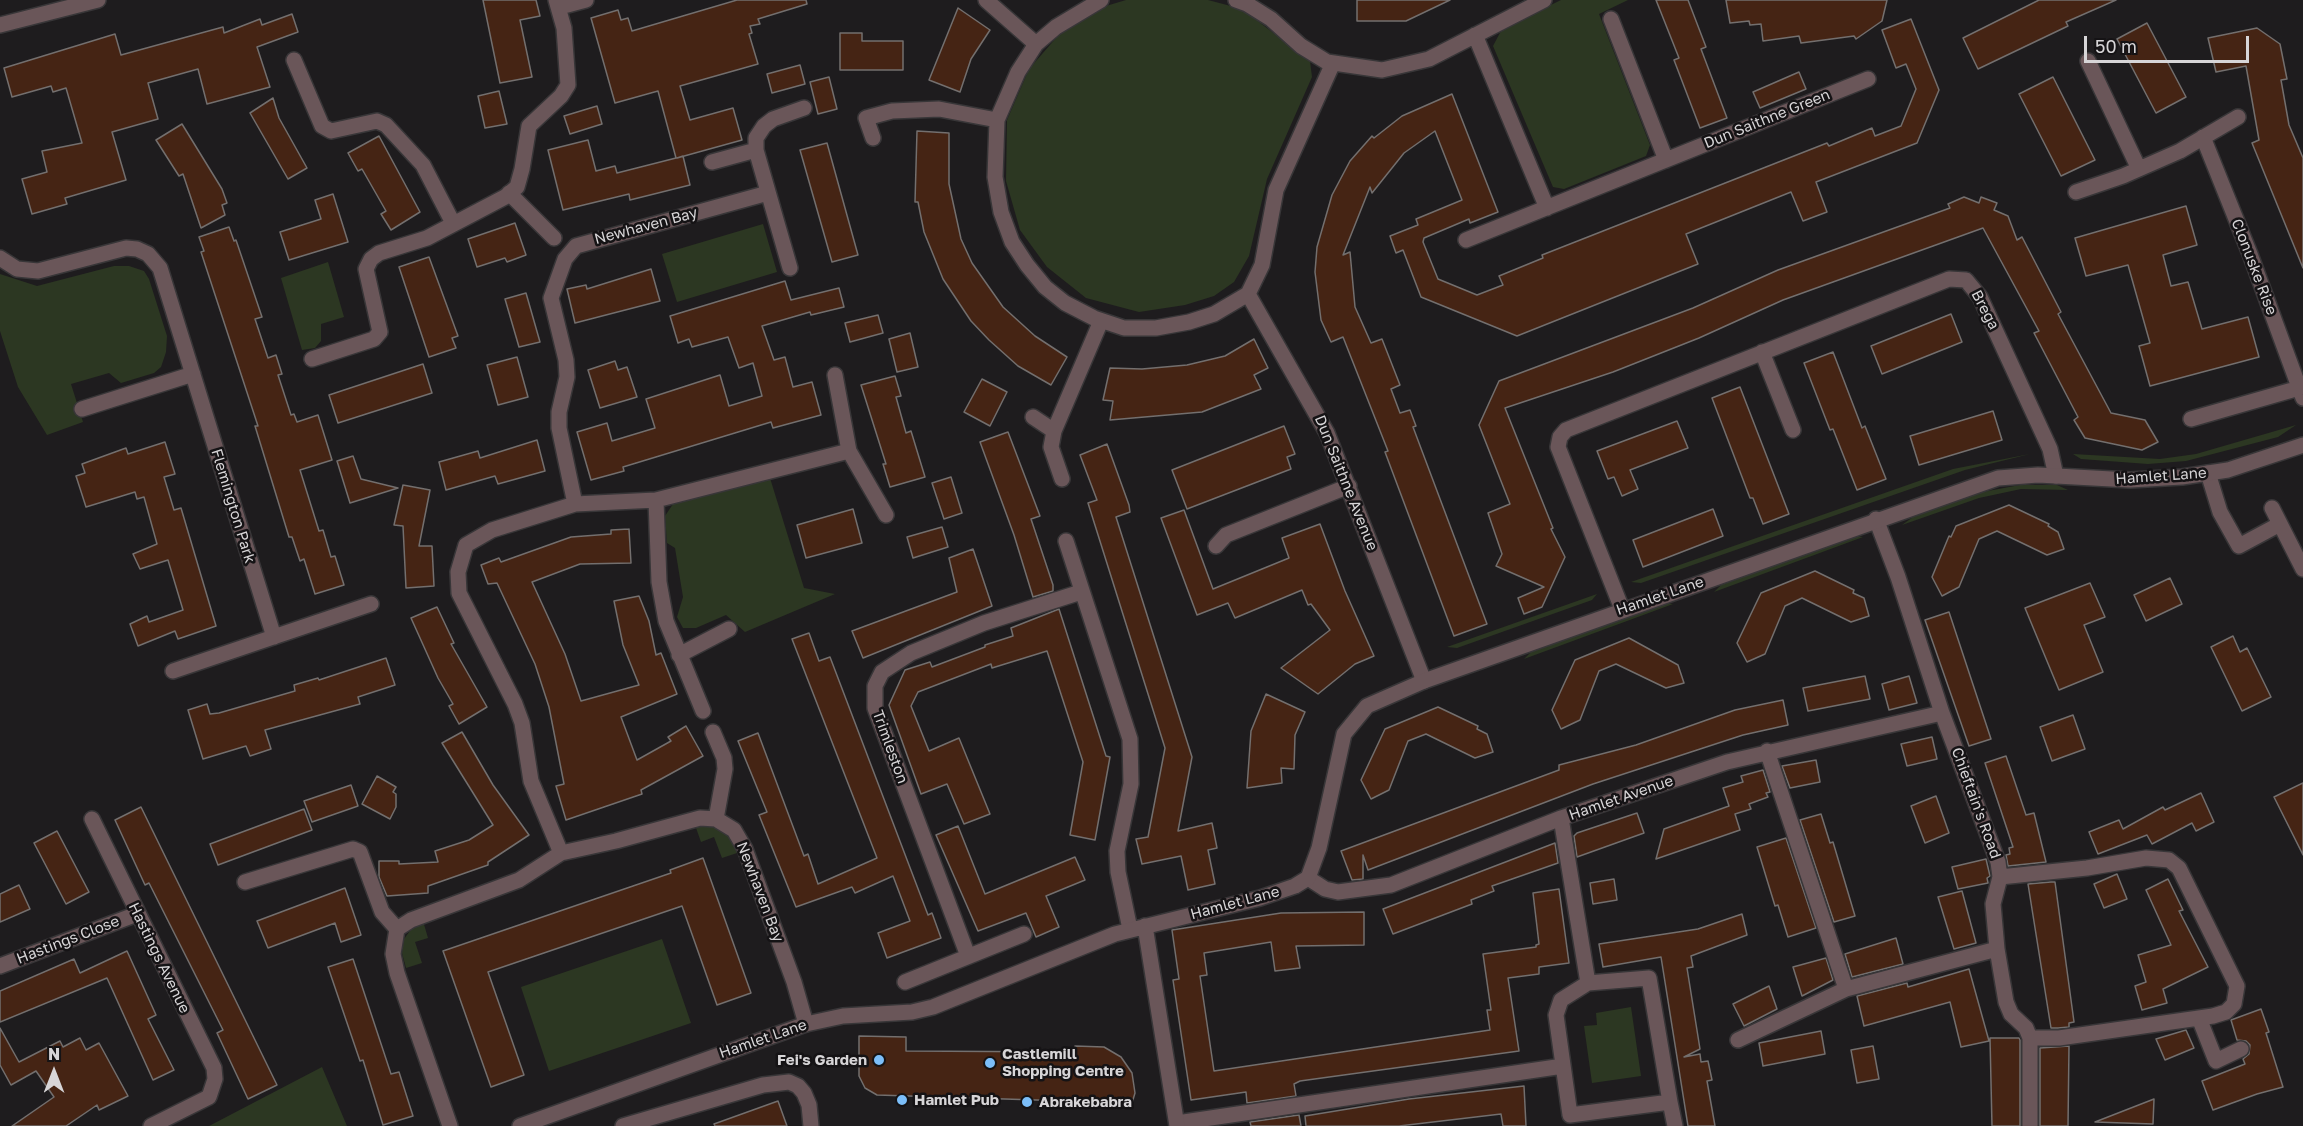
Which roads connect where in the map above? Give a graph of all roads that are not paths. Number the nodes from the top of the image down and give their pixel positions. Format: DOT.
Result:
graph roads {
  1 [pos="98,0"];
  2 [pos="586,0"];
  3 [pos="986,0"];
  4 [pos="1101,0"];
  5 [pos="1236,0"];
  6 [pos="1544,0"];
  7 [pos="558,4"];
  8 [pos="1611,20"];
  9 [pos="0,25"];
  10 [pos="1475,35"];
  11 [pos="1036,44"];
  12 [pos="294,60"];
  13 [pos="2088,61"];
  14 [pos="1333,63"];
  15 [pos="1868,79"];
  16 [pos="804,108"];
  17 [pos="2238,117"];
  18 [pos="997,120"];
  19 [pos="2203,137"];
  20 [pos="873,138"];
  21 [pos="756,150"];
  22 [pos="1666,160"];
  23 [pos="712,162"];
  24 [pos="2139,169"];
  25 [pos="2076,192"];
  26 [pos="509,193"];
  27 [pos="768,193"];
  28 [pos="1547,208"];
  29 [pos="453,224"];
  30 [pos="554,238"];
  31 [pos="1466,240"];
  32 [pos="0,258"];
  33 [pos="790,268"];
  34 [pos="1248,294"];
  35 [pos="1101,321"];
  36 [pos="1762,352"];
  37 [pos="312,359"];
  38 [pos="193,374"];
  39 [pos="835,375"];
  40 [pos="2302,391"];
  41 [pos="82,409"];
  42 [pos="1033,417"];
  43 [pos="2191,419"];
  44 [pos="1793,430"];
  45 [pos="1054,431"];
  46 [pos="2303,445"];
  47 [pos="849,451"];
  48 [pos="2208,473"];
  49 [pos="2056,476"];
  50 [pos="1062,479"];
  51 [pos="1349,486"];
  52 [pos="656,500"];
  53 [pos="575,504"];
  54 [pos="2272,508"];
  55 [pos="886,515"];
  56 [pos="1876,519"];
  57 [pos="2280,524"];
  58 [pos="1066,541"];
  59 [pos="1216,546"];
  60 [pos="2303,569"];
  61 [pos="1082,592"];
  62 [pos="371,604"];
  63 [pos="1622,609"];
  64 [pos="729,629"];
  65 [pos="274,637"];
  66 [pos="679,655"];
  67 [pos="173,671"];
  68 [pos="1424,681"];
  69 [pos="703,711"];
  70 [pos="1942,712"];
  71 [pos="713,732"];
  72 [pos="1767,751"];
  73 [pos="1561,818"];
  74 [pos="92,819"];
  75 [pos="716,819"];
  76 [pos="561,853"];
  77 [pos="2000,877"];
  78 [pos="1308,878"];
  79 [pos="245,882"];
  80 [pos="137,914"];
  81 [pos="1138,927"];
  82 [pos="396,929"];
  83 [pos="1024,934"];
  84 [pos="1997,949"];
  85 [pos="968,956"];
  86 [pos="0,966"];
  87 [pos="905,982"];
  88 [pos="1588,984"];
  89 [pos="1846,989"];
  90 [pos="2199,1018"];
  91 [pos="806,1024"];
  92 [pos="2030,1038"];
  93 [pos="1738,1040"];
  94 [pos="2241,1049"];
  95 [pos="1563,1066"];
  96 [pos="1670,1102"];
  97 [pos="1177,1124"];
  98 [pos="151,1126"];
  99 [pos="450,1126"];
  100 [pos="520,1126"];
  101 [pos="623,1126"];
  102 [pos="811,1126"];
  103 [pos="1675,1126"];
  104 [pos="2030,1126"];
  1 -- 9 [label="street"];
  2 -- 7 [label="street"];
  3 -- 11 [label="street"];
  4 -- 11 [label="street"];
  5 -- 14 [label="street"];
  6 -- 10 [label="street"];
  7 -- 26 [label="street"];
  8 -- 22 [label="street"];
  10 -- 14 [label="street"];
  10 -- 28 [label="street"];
  11 -- 18 [label="street"];
  12 -- 29 [label="street"];
  13 -- 24 [label="street"];
  14 -- 34 [label="street"];
  15 -- 22 [label="street, Dun Saithne Green"];
  16 -- 21 [label="street"];
  17 -- 19 [label="street"];
  18 -- 20 [label="street"];
  18 -- 35 [label="street"];
  19 -- 24 [label="street"];
  19 -- 40 [label="street, Clonuske Rise"];
  21 -- 23 [label="street"];
  21 -- 27 [label="street"];
  22 -- 28 [label="street, Dun Saithne Green"];
  24 -- 25 [label="street"];
  26 -- 29 [label="street"];
  26 -- 30 [label="street"];
  27 -- 33 [label="street"];
  27 -- 53 [label="street, Newhaven Bay"];
  28 -- 31 [label="street, Dun Saithne Green"];
  29 -- 37 [label="street"];
  32 -- 38 [label="street, Flemington Park"];
  34 -- 35 [label="street"];
  34 -- 51 [label="street, Dun Saithne Avenue"];
  35 -- 45 [label="street"];
  36 -- 44 [label="street"];
  36 -- 49 [label="street, Brega"];
  36 -- 63 [label="street, Brega"];
  38 -- 41 [label="street"];
  38 -- 65 [label="street, Flemington Park"];
  39 -- 47 [label="street"];
  40 -- 43 [label="street"];
  42 -- 45 [label="street"];
  45 -- 50 [label="street"];
  46 -- 48 [label="street, Hamlet Lane"];
  47 -- 52 [label="street"];
  47 -- 55 [label="street"];
  48 -- 49 [label="street, Hamlet Lane"];
  48 -- 57 [label="street"];
  49 -- 56 [label="street, Hamlet Lane"];
  51 -- 59 [label="street"];
  51 -- 68 [label="street, Dun Saithne Avenue"];
  52 -- 53 [label="street"];
  52 -- 66 [label="street"];
  53 -- 76 [label="street"];
  54 -- 57 [label="street"];
  56 -- 63 [label="street, Hamlet Lane"];
  56 -- 70 [label="street, Chieftain's Road"];
  57 -- 60 [label="street"];
  58 -- 61 [label="street"];
  61 -- 81 [label="street"];
  61 -- 85 [label="street, Trimleston"];
  62 -- 65 [label="street"];
  63 -- 68 [label="street, Hamlet Lane"];
  64 -- 66 [label="street"];
  65 -- 67 [label="street"];
  66 -- 69 [label="street"];
  68 -- 78 [label="street, Hamlet Lane"];
  70 -- 72 [label="street, Hamlet Avenue"];
  70 -- 77 [label="street, Chieftain's Road"];
  71 -- 75 [label="street"];
  72 -- 73 [label="street, Hamlet Avenue"];
  72 -- 89 [label="street"];
  73 -- 78 [label="street, Hamlet Avenue"];
  73 -- 88 [label="street"];
  74 -- 80 [label="street, Hastings Avenue"];
  75 -- 76 [label="street"];
  75 -- 91 [label="street, Newhaven Bay"];
  76 -- 82 [label="street"];
  77 -- 84 [label="street, Chieftain's Road"];
  77 -- 90 [label="street"];
  78 -- 81 [label="street, Hamlet Lane"];
  79 -- 82 [label="street"];
  80 -- 86 [label="street, Hastings Close"];
  80 -- 98 [label="street, Hastings Avenue"];
  81 -- 91 [label="street, Hamlet Lane"];
  81 -- 97 [label="street"];
  82 -- 99 [label="street"];
  83 -- 85 [label="street"];
  84 -- 89 [label="street"];
  84 -- 92 [label="street, Chieftain's Road"];
  85 -- 87 [label="street"];
  88 -- 95 [label="street"];
  88 -- 96 [label="street"];
  89 -- 93 [label="street"];
  90 -- 92 [label="street"];
  90 -- 94 [label="street"];
  91 -- 100 [label="street, Hamlet Lane"];
  92 -- 104 [label="street"];
  95 -- 96 [label="street"];
  95 -- 97 [label="street"];
  96 -- 103 [label="street"];
  101 -- 102 [label="street"];
}
